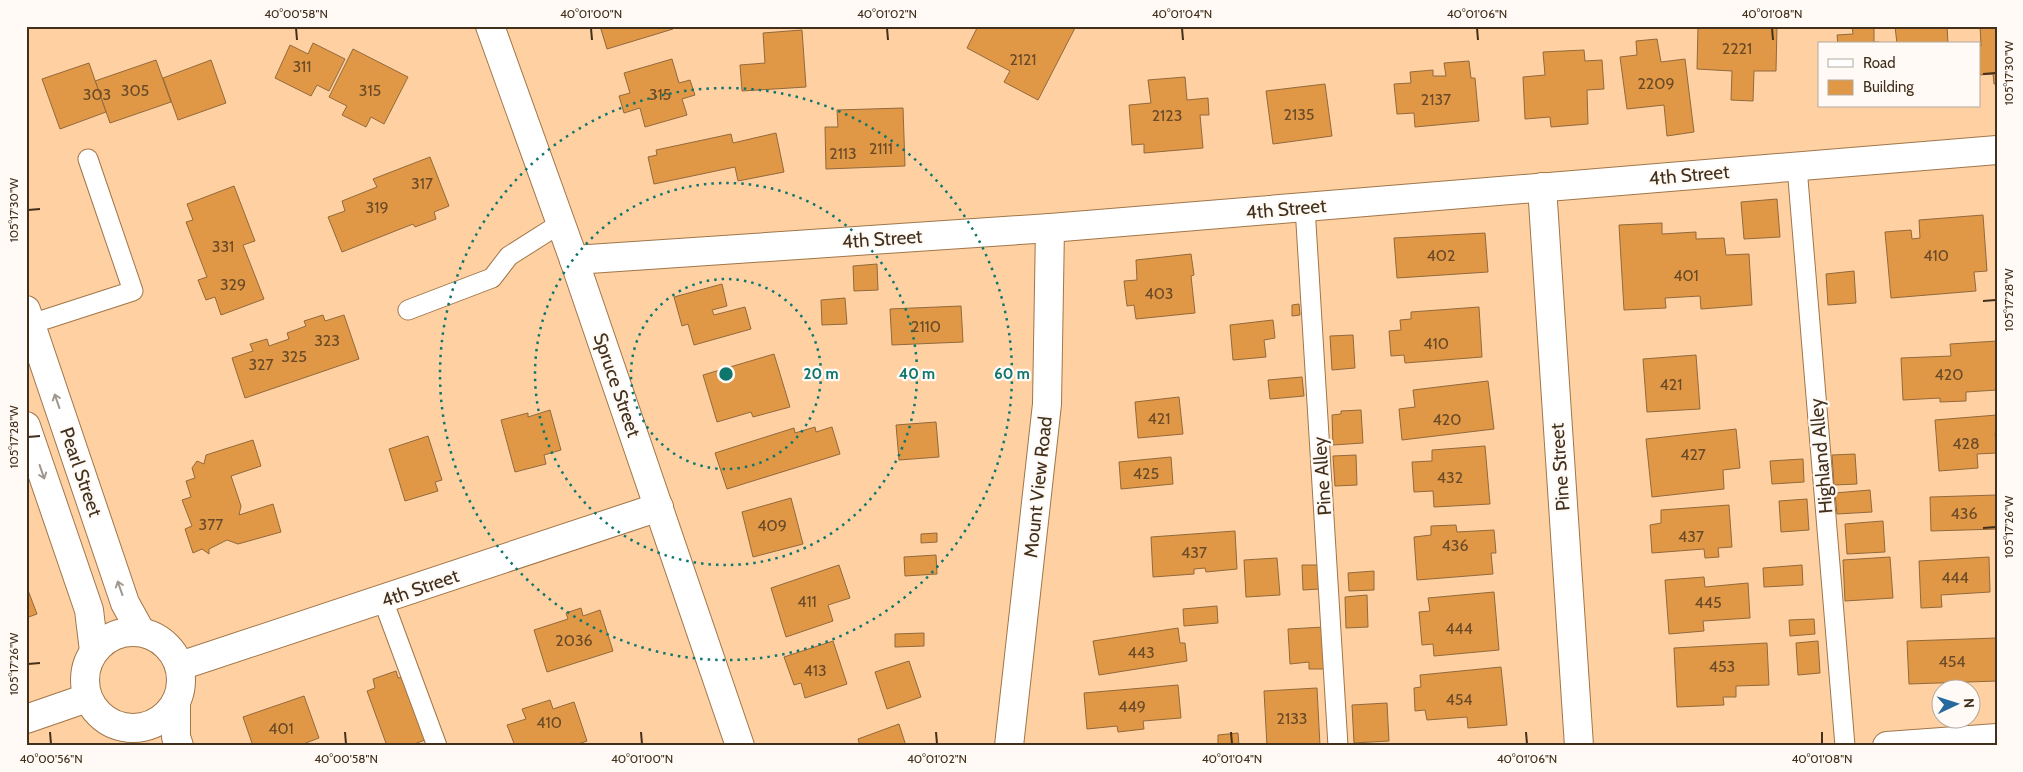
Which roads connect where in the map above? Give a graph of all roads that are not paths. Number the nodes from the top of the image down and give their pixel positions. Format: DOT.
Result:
graph roads {
  1 [pos="490,26"];
  2 [pos="1997,150"];
  3 [pos="88,159"];
  4 [pos="1797,167"];
  5 [pos="1542,187"];
  6 [pos="1305,207"];
  7 [pos="561,223"];
  8 [pos="1050,228"];
  9 [pos="574,260"];
  10 [pos="408,310"];
  11 [pos="29,317"];
  12 [pos="26,426"];
  13 [pos="659,507"];
  14 [pos="384,600"];
  15 [pos="141,632"];
  16 [pos="94,651"];
  17 [pos="180,666"];
  18 [pos="87,698"];
  19 [pos="176,702"];
  20 [pos="26,719"];
  21 [pos="105,720"];
  22 [pos="1997,738"];
  23 [pos="124,746"];
  24 [pos="179,746"];
  25 [pos="437,746"];
  26 [pos="740,746"];
  27 [pos="1009,746"];
  28 [pos="1338,746"];
  29 [pos="1579,746"];
  30 [pos="1845,746"];
  31 [pos="1887,746"];
  1 -- 7 [label="street, Spruce Street"];
  2 -- 4 [label="street, 4th Street"];
  3 -- 11 [label="lane"];
  4 -- 5 [label="street, 4th Street"];
  4 -- 30 [label="lane, Highland Alley"];
  5 -- 6 [label="street, 4th Street"];
  5 -- 29 [label="street, Pine Street"];
  6 -- 8 [label="street, 4th Street"];
  6 -- 28 [label="lane, Pine Alley"];
  7 -- 9 [label="street, Spruce Street"];
  7 -- 10 [label="lane"];
  8 -- 9 [label="street, 4th Street"];
  8 -- 27 [label="street, Mount View Road"];
  9 -- 13 [label="street, Spruce Street"];
  15 -- 11 [label="street, Pearl Street, one-way"];
  12 -- 16 [label="street, Pearl Street, one-way"];
  13 -- 14 [label="street, 4th Street"];
  13 -- 26 [label="street, Spruce Street"];
  14 -- 17 [label="street, 4th Street"];
  14 -- 25 [label="lane"];
  15 -- 16 [label="street"];
  15 -- 17 [label="street"];
  16 -- 18 [label="street"];
  17 -- 19 [label="street"];
  18 -- 20 [label="street"];
  18 -- 21 [label="street"];
  19 -- 21 [label="street"];
  19 -- 24 [label="street"];
  21 -- 23 [label="street"];
  22 -- 31 [label="street"];
}
